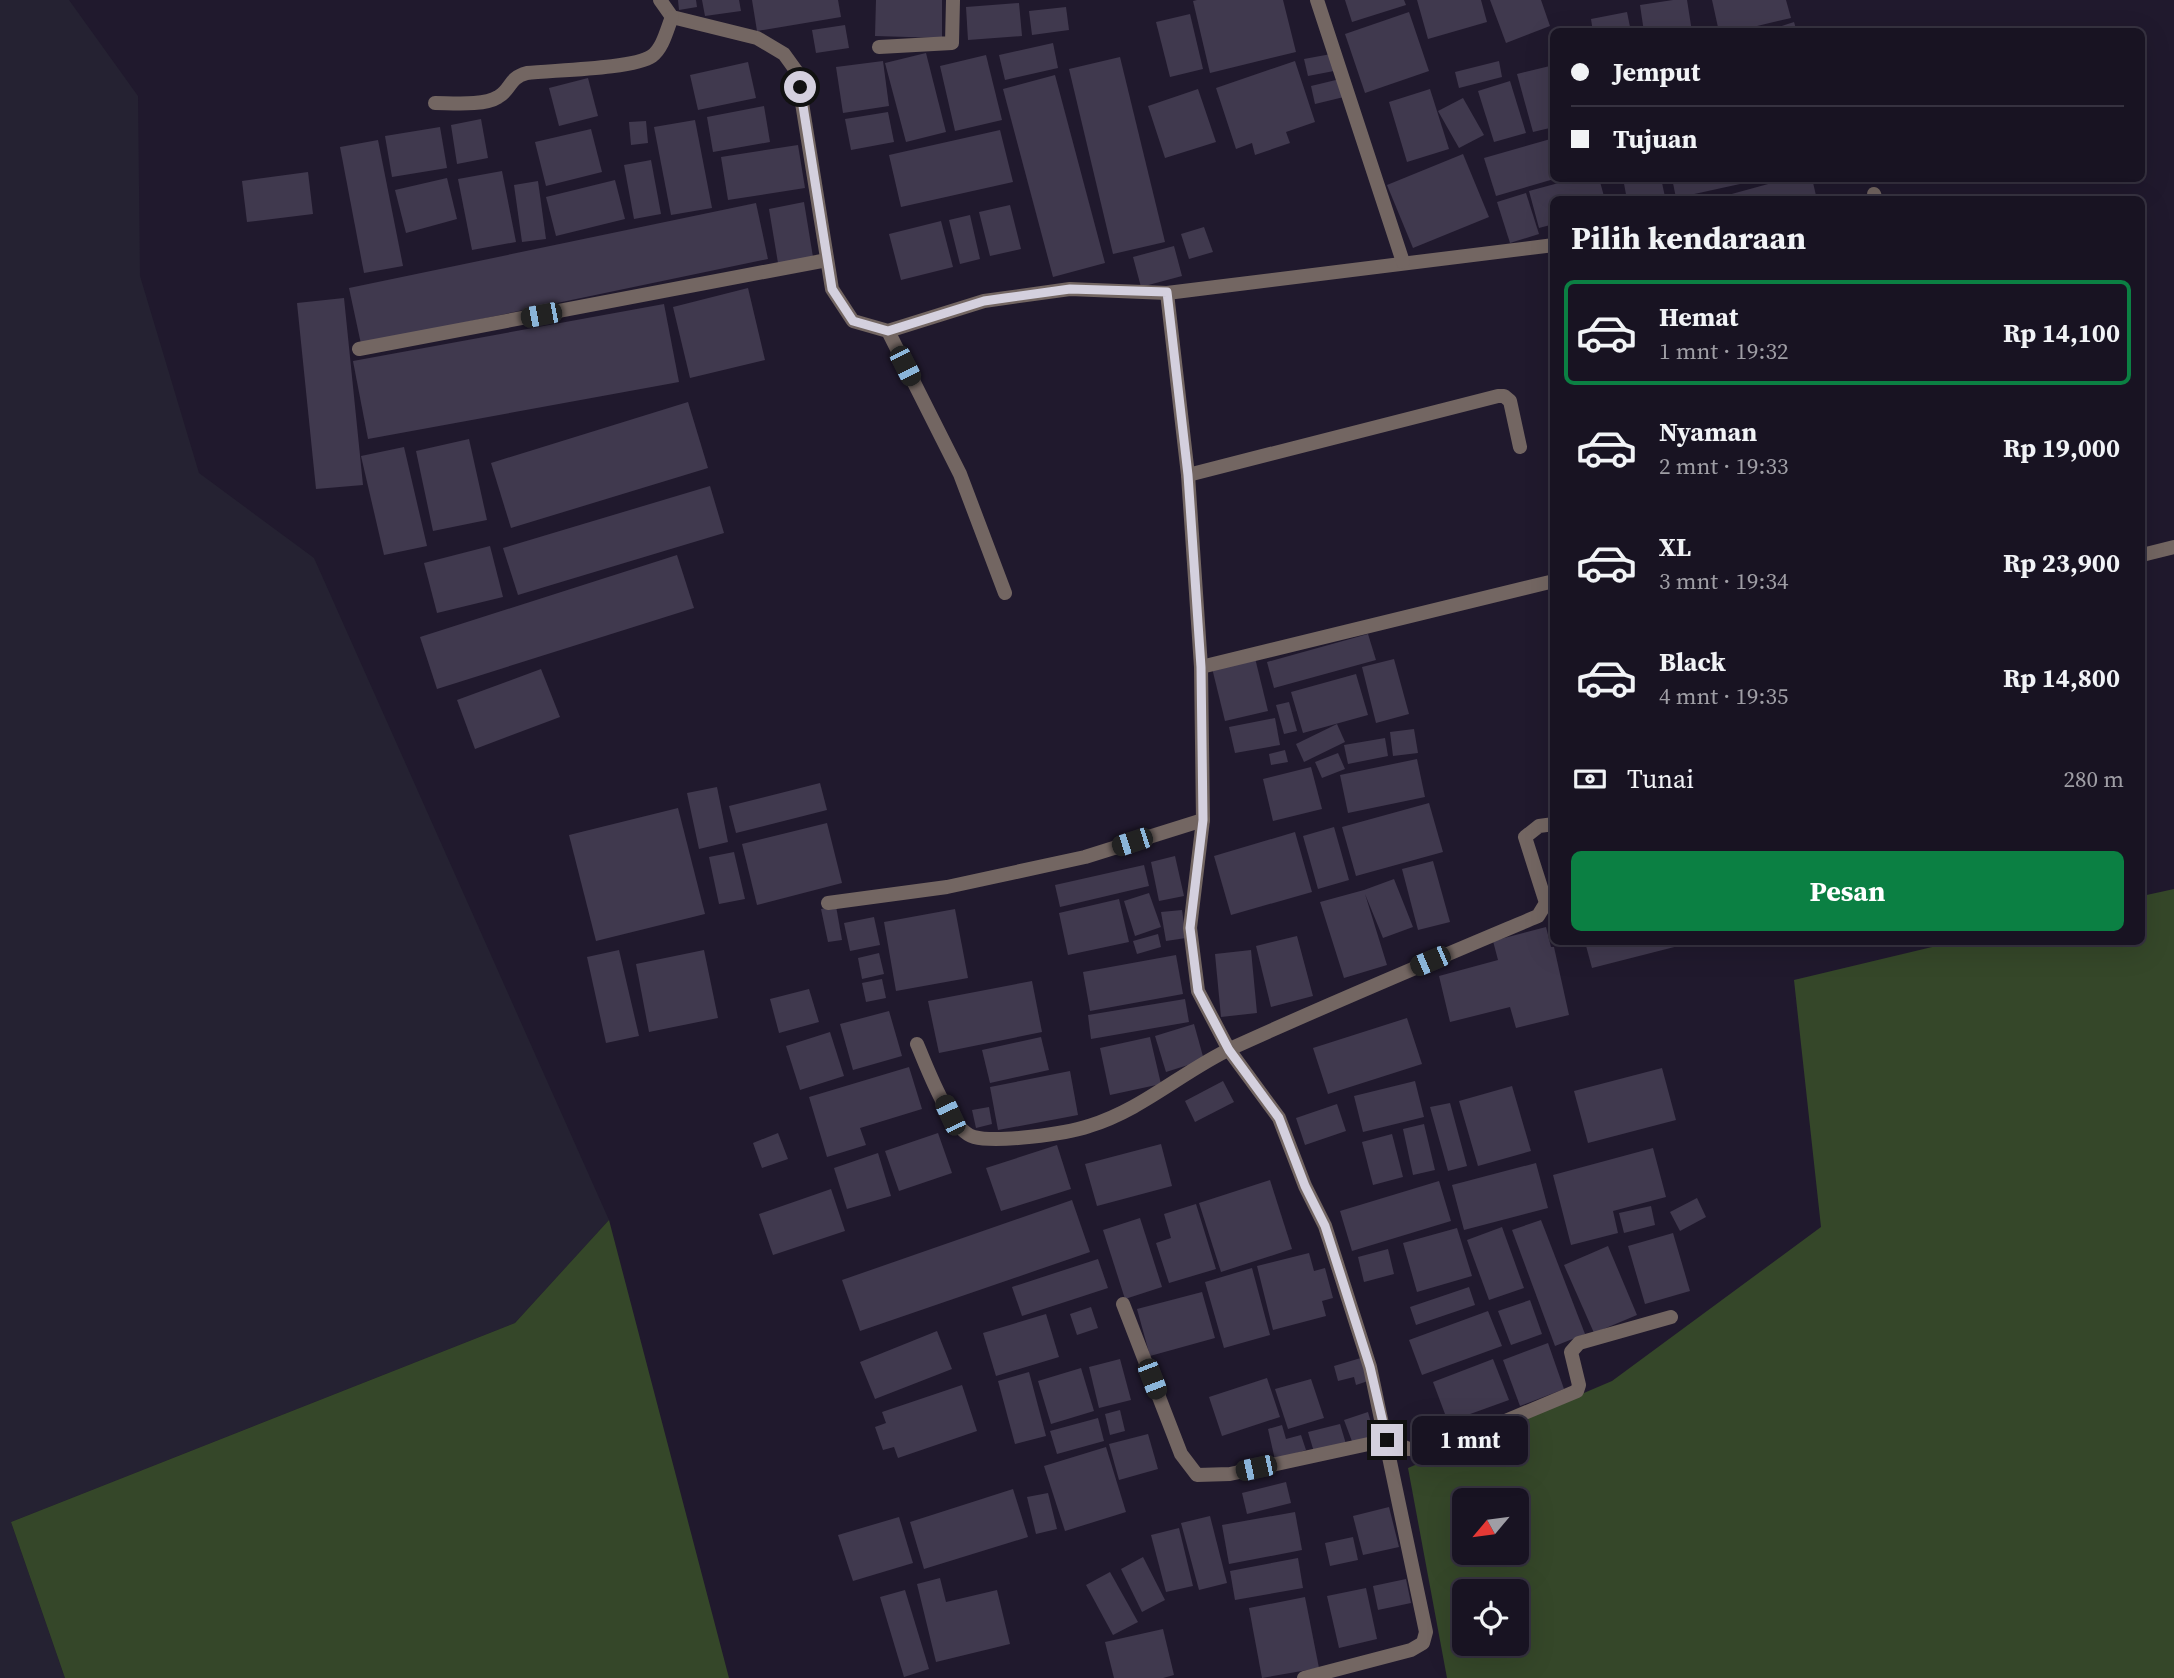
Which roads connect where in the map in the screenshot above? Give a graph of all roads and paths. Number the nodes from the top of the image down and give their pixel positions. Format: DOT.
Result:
graph roads {
  1 [pos="660,0"];
  2 [pos="953,0"];
  3 [pos="1317,0"];
  4 [pos="672,17"];
  5 [pos="879,47"];
  6 [pos="435,103"];
  7 [pos="1550,245"];
  8 [pos="827,261"];
  9 [pos="1402,262"];
  10 [pos="1167,292"];
  11 [pos="888,331"];
  12 [pos="359,349"];
  13 [pos="1520,447"];
  14 [pos="1188,475"];
  15 [pos="2174,547"];
  16 [pos="2145,554"];
  17 [pos="1550,582"];
  18 [pos="1005,593"];
  19 [pos="1201,667"];
  20 [pos="1203,820"];
  21 [pos="1550,825"];
  22 [pos="828,903"];
  23 [pos="917,1044"];
  24 [pos="1229,1050"];
  25 [pos="1123,1304"];
  26 [pos="1671,1317"];
  27 [pos="1387,1440"];
  28 [pos="1304,1678"];
  1 -- 4 [label="street"];
  2 -- 5 [label="street"];
  3 -- 9 [label="street"];
  4 -- 6 [label="street"];
  4 -- 8 [label="street"];
  7 -- 9 [label="street"];
  8 -- 11 [label="street"];
  8 -- 12 [label="street"];
  9 -- 10 [label="street"];
  10 -- 11 [label="street"];
  10 -- 14 [label="street"];
  11 -- 18 [label="street"];
  13 -- 14 [label="street"];
  14 -- 19 [label="street"];
  15 -- 16 [label="street"];
  17 -- 19 [label="street"];
  19 -- 20 [label="street"];
  20 -- 22 [label="street"];
  20 -- 24 [label="street"];
  21 -- 24 [label="street"];
  23 -- 24 [label="street"];
  24 -- 27 [label="street"];
  25 -- 27 [label="street"];
  26 -- 27 [label="street"];
  27 -- 28 [label="street"];
}
